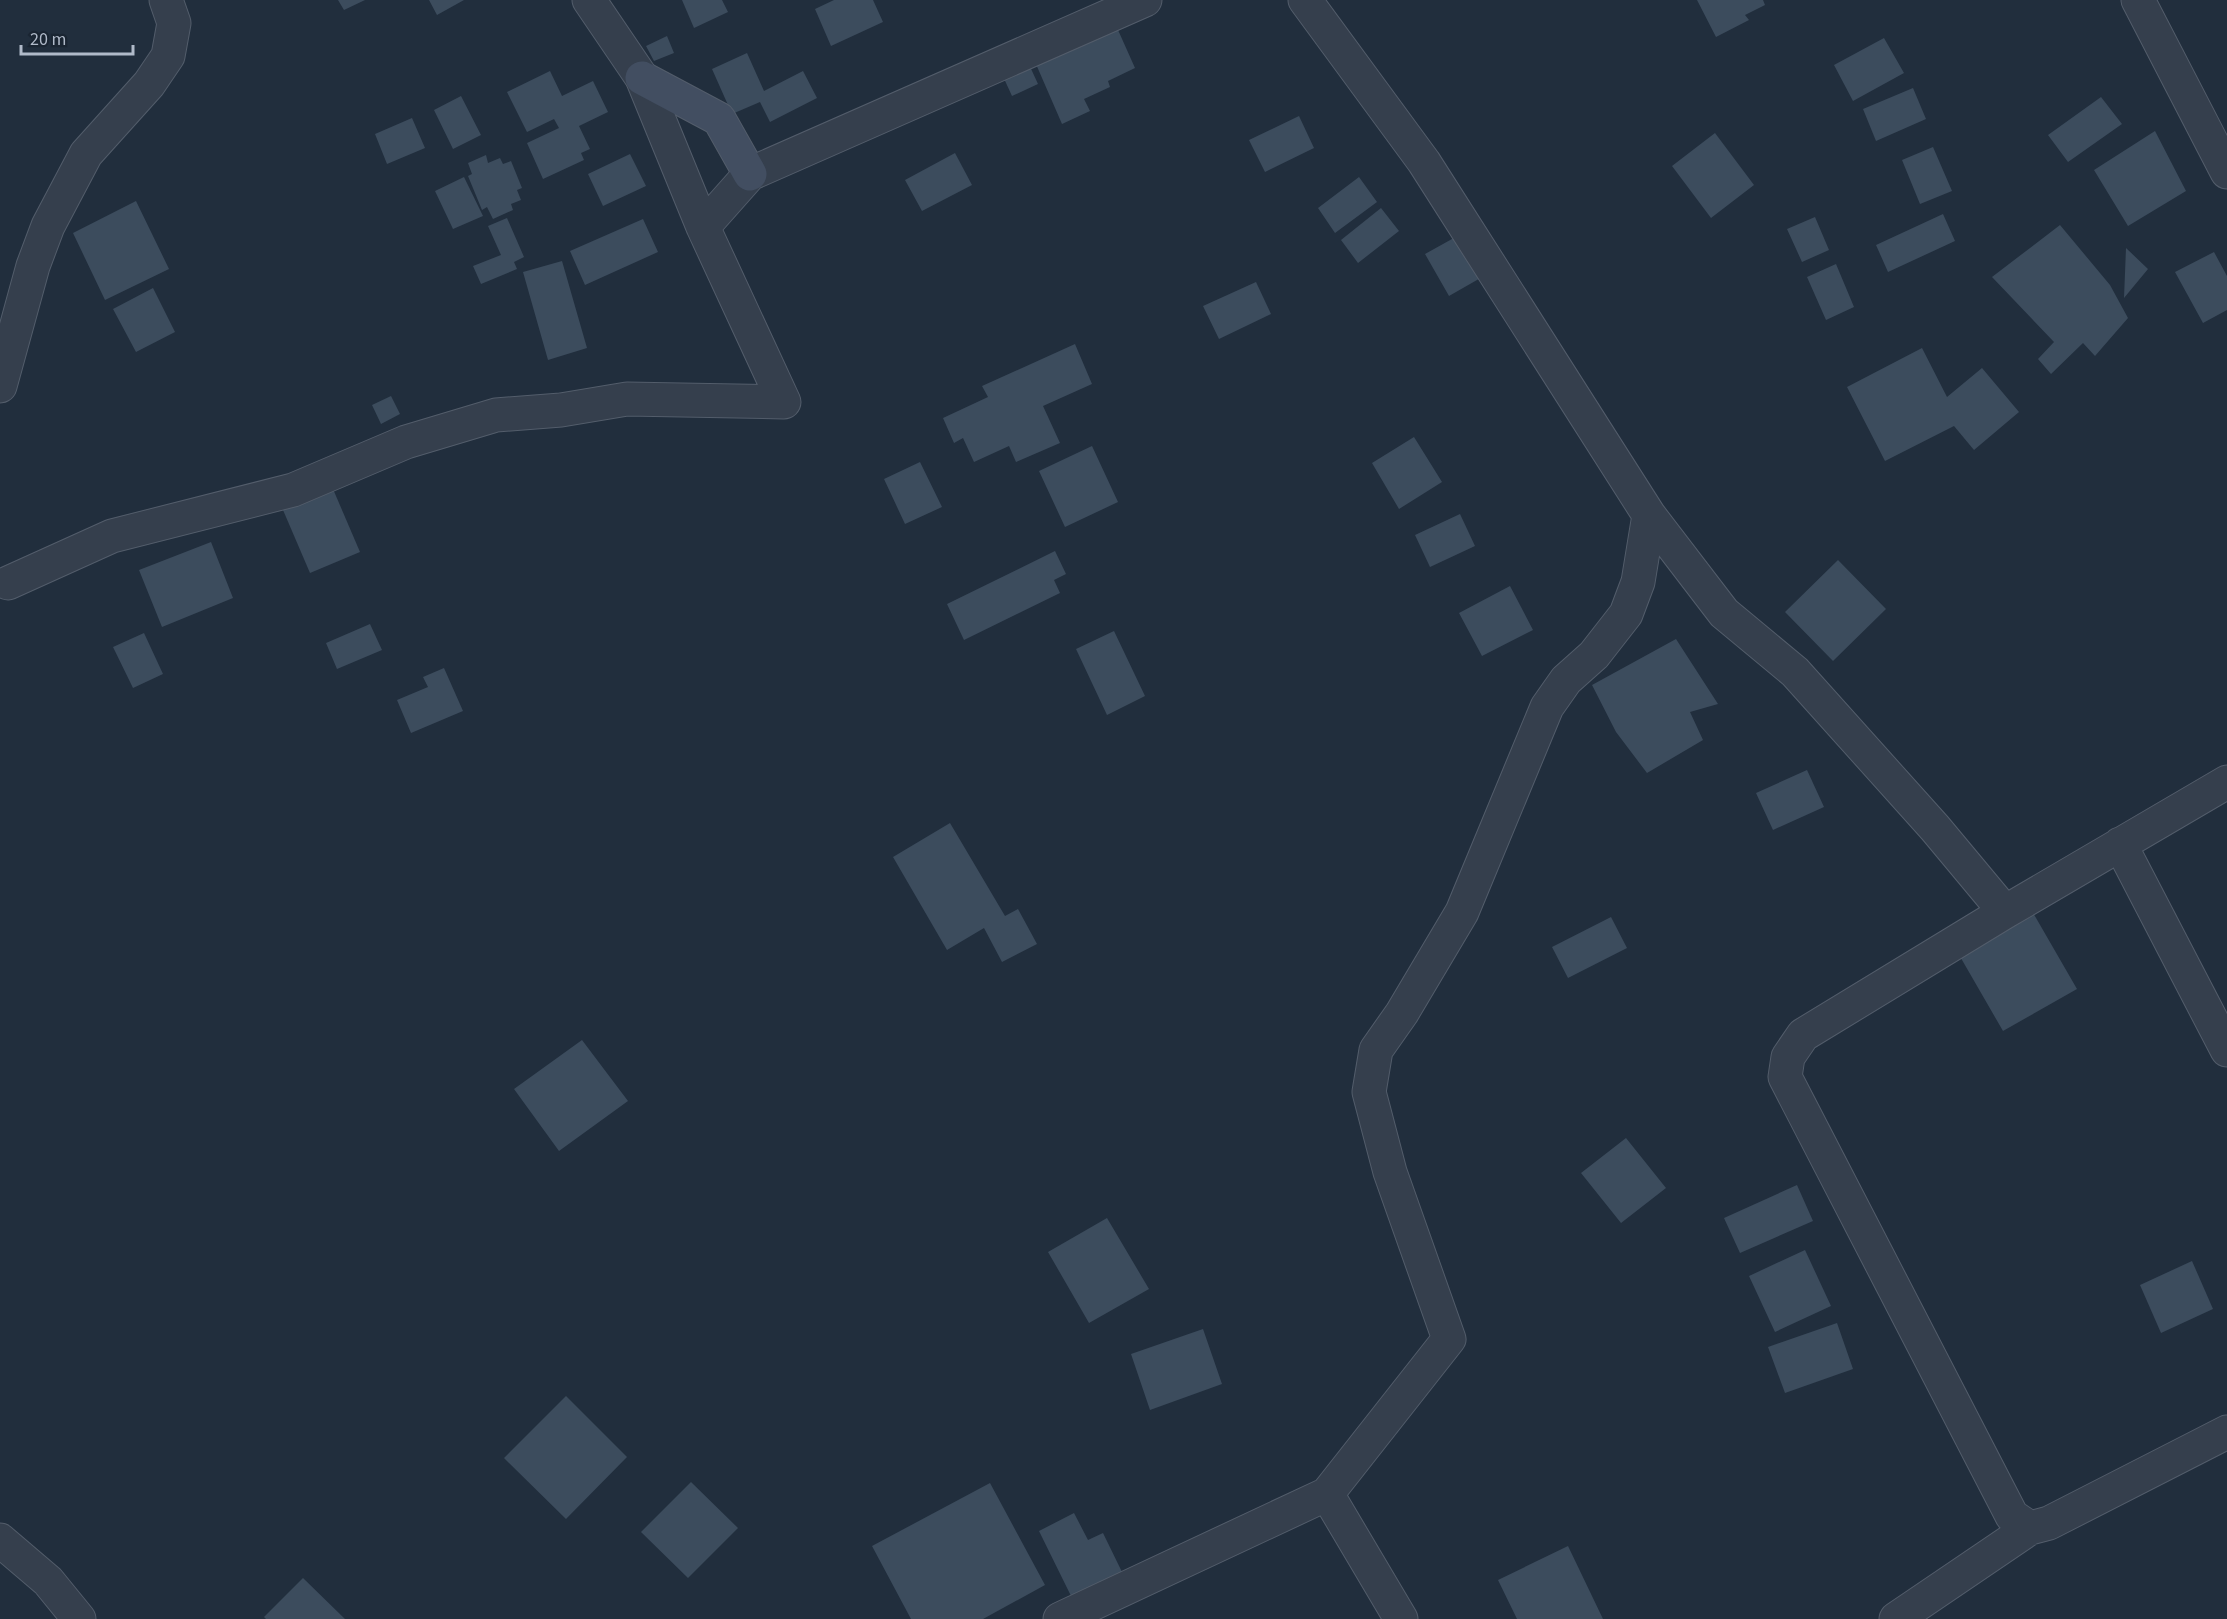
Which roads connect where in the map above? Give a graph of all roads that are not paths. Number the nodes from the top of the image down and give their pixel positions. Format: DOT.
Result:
graph roads {
  1 [pos="166,0"];
  2 [pos="589,0"];
  3 [pos="1145,0"];
  4 [pos="1305,0"];
  5 [pos="2138,0"];
  6 [pos="642,78"];
  7 [pos="2227,172"];
  8 [pos="750,174"];
  9 [pos="703,227"];
  10 [pos="0,386"];
  11 [pos="1649,515"];
  12 [pos="8,582"];
  13 [pos="2227,782"];
  14 [pos="2120,844"];
  15 [pos="2005,912"];
  16 [pos="2227,1050"];
  17 [pos="2227,1432"];
  18 [pos="1327,1494"];
  19 [pos="2030,1528"];
  20 [pos="0,1540"];
  21 [pos="80,1619"];
  22 [pos="1060,1619"];
  23 [pos="1401,1619"];
  24 [pos="1896,1619"];
  1 -- 10 [label="street"];
  2 -- 6 [label="street"];
  3 -- 8 [label="street"];
  4 -- 11 [label="street"];
  5 -- 7 [label="street"];
  6 -- 8 [label="main road"];
  6 -- 9 [label="street"];
  8 -- 9 [label="street"];
  9 -- 12 [label="street"];
  11 -- 15 [label="street"];
  11 -- 18 [label="street"];
  13 -- 14 [label="street"];
  14 -- 15 [label="street"];
  14 -- 16 [label="street"];
  15 -- 19 [label="street"];
  17 -- 19 [label="street"];
  18 -- 22 [label="street"];
  18 -- 23 [label="street"];
  19 -- 24 [label="street"];
  20 -- 21 [label="street"];
}
